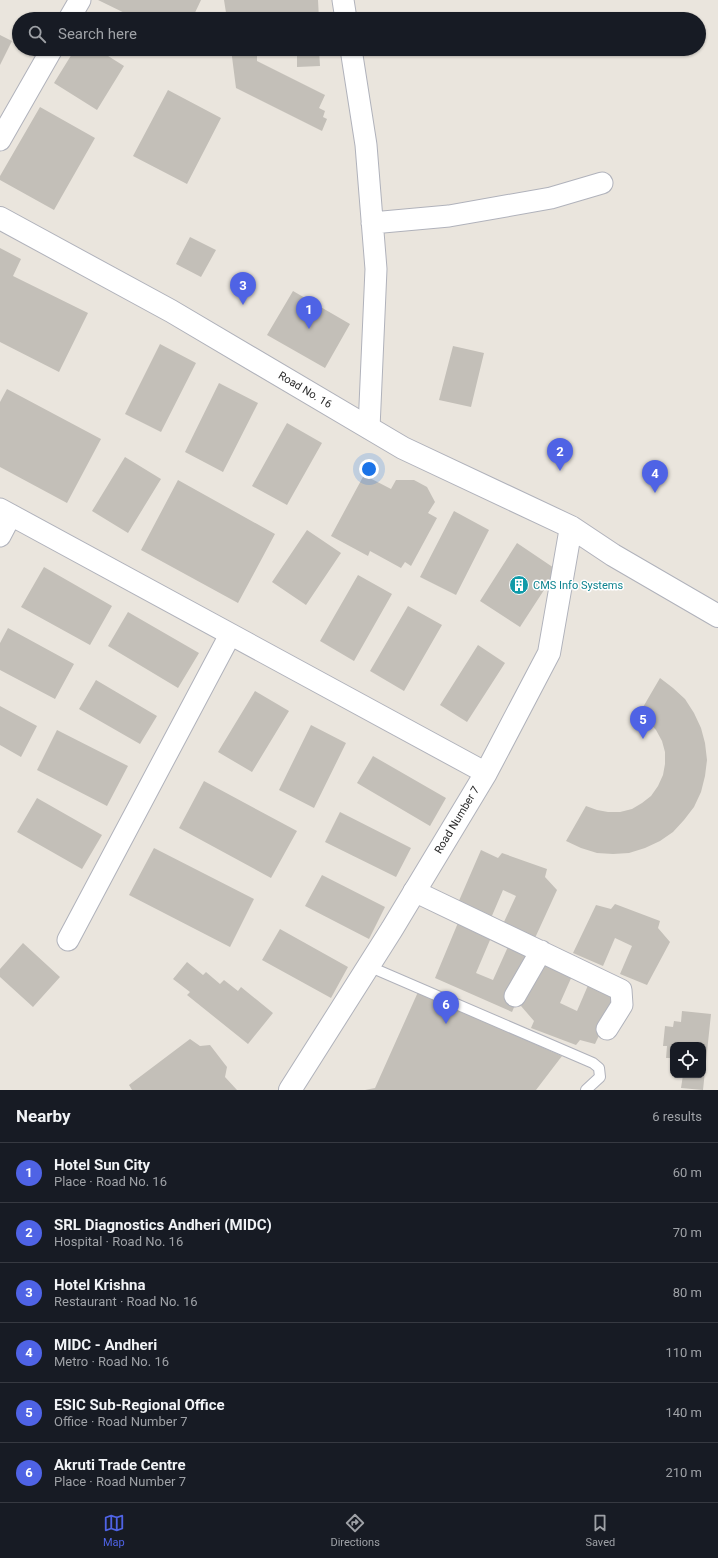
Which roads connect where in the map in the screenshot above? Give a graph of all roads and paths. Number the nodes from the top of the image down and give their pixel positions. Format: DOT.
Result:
graph roads {
  1 [pos="80,0"];
  2 [pos="343,0"];
  3 [pos="73,12"];
  4 [pos="345,12"];
  5 [pos="48,56"];
  6 [pos="352,56"];
  7 [pos="0,140"];
  8 [pos="602,183"];
  9 [pos="0,218"];
  10 [pos="372,223"];
  11 [pos="369,428"];
  12 [pos="6,512"];
  13 [pos="571,527"];
  14 [pos="0,536"];
  15 [pos="717,615"];
  16 [pos="230,635"];
  17 [pos="486,773"];
  18 [pos="414,891"];
  19 [pos="68,940"];
  20 [pos="541,951"];
  21 [pos="368,966"];
  22 [pos="515,996"];
  23 [pos="607,1029"];
  24 [pos="290,1090"];
  25 [pos="586,1090"];
  1 -- 3 [label="street"];
  2 -- 4 [label="street"];
  5 -- 7 [label="street"];
  6 -- 10 [label="street"];
  8 -- 10 [label="street"];
  9 -- 11 [label="street, Road No. 16"];
  10 -- 11 [label="street"];
  11 -- 13 [label="street, Road No. 16"];
  12 -- 14 [label="street"];
  12 -- 16 [label="street"];
  13 -- 15 [label="street, Road No. 16"];
  13 -- 17 [label="street, Road Number 7"];
  16 -- 17 [label="street"];
  16 -- 19 [label="street"];
  17 -- 18 [label="street, Road Number 7"];
  18 -- 20 [label="street"];
  18 -- 21 [label="street, Road Number 7"];
  20 -- 22 [label="street"];
  20 -- 23 [label="street"];
  21 -- 24 [label="street, Road Number 7"];
  21 -- 25 [label="lane"];
}
